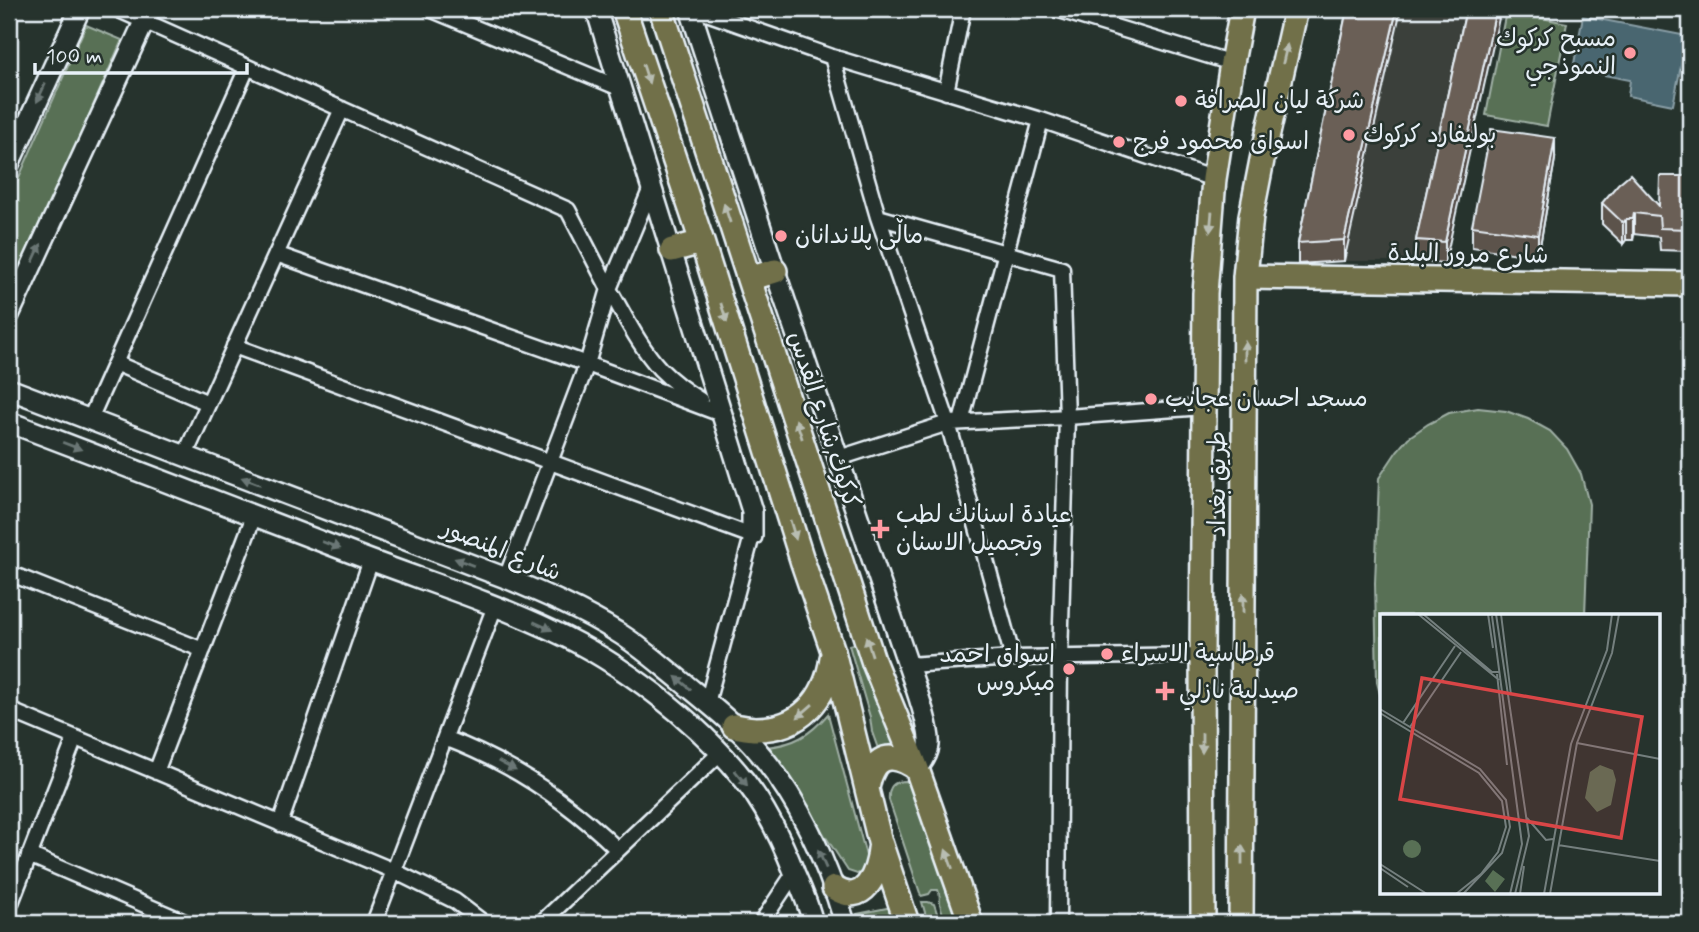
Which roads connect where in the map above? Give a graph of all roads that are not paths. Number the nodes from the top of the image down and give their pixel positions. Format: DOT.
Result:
graph roads {
  1 [pos="80,9"];
  2 [pos="117,9"];
  3 [pos="430,9"];
  4 [pos="596,9"];
  5 [pos="624,9"];
  6 [pos="661,9"];
  7 [pos="692,9"];
  8 [pos="964,9"];
  9 [pos="1242,9"];
  10 [pos="1296,9"];
  11 [pos="1065,10"];
  12 [pos="148,15"];
  13 [pos="832,57"];
  14 [pos="1232,62"];
  15 [pos="247,68"];
  16 [pos="622,89"];
  17 [pos="946,92"];
  18 [pos="342,110"];
  19 [pos="1041,120"];
  20 [pos="9,164"];
  21 [pos="1214,179"];
  22 [pos="651,188"];
  23 [pos="878,217"];
  24 [pos="702,242"];
  25 [pos="672,250"];
  26 [pos="276,254"];
  27 [pos="1007,254"];
  28 [pos="775,271"];
  29 [pos="1245,277"];
  30 [pos="749,279"];
  31 [pos="1690,284"];
  32 [pos="609,289"];
  33 [pos="9,315"];
  34 [pos="234,346"];
  35 [pos="115,363"];
  36 [pos="587,364"];
  37 [pos="9,389"];
  38 [pos="208,403"];
  39 [pos="1203,407"];
  40 [pos="721,414"];
  41 [pos="1067,417"];
  42 [pos="90,419"];
  43 [pos="954,422"];
  44 [pos="9,424"];
  45 [pos="186,455"];
  46 [pos="839,458"];
  47 [pos="550,463"];
  48 [pos="306,502"];
  49 [pos="254,516"];
  50 [pos="296,531"];
  51 [pos="752,536"];
  52 [pos="371,560"];
  53 [pos="9,573"];
  54 [pos="506,578"];
  55 [pos="495,606"];
  56 [pos="203,650"];
  57 [pos="833,651"];
  58 [pos="1202,655"];
  59 [pos="1013,658"];
  60 [pos="1060,658"];
  61 [pos="908,665"];
  62 [pos="707,703"];
  63 [pos="9,710"];
  64 [pos="734,726"];
  65 [pos="75,738"];
  66 [pos="445,738"];
  67 [pos="720,753"];
  68 [pos="917,769"];
  69 [pos="156,772"];
  70 [pos="867,789"];
  71 [pos="280,824"];
  72 [pos="880,842"];
  73 [pos="617,849"];
  74 [pos="30,855"];
  75 [pos="394,871"];
  76 [pos="795,872"];
  77 [pos="834,888"];
  78 [pos="9,908"];
  79 [pos="968,913"];
  80 [pos="171,920"];
  81 [pos="187,923"];
  82 [pos="374,923"];
  83 [pos="484,923"];
  84 [pos="541,923"];
  85 [pos="761,923"];
  86 [pos="813,923"];
  87 [pos="845,923"];
  88 [pos="907,923"];
  89 [pos="988,923"];
  90 [pos="1058,923"];
  91 [pos="1203,923"];
  92 [pos="1241,923"];
  1 -- 20 [label="street, one-way"];
  2 -- 12 [label="street"];
  3 -- 16 [label="street"];
  4 -- 16 [label="street"];
  5 -- 24 [label="main road, one-way"];
  30 -- 6 [label="main road, كركوك,شارع القدس, one-way"];
  7 -- 13 [label="street"];
  7 -- 28 [label="street"];
  8 -- 17 [label="street"];
  9 -- 14 [label="main road, طريق بغداد"];
  29 -- 10 [label="main road, طريق بغداد, one-way"];
  11 -- 14 [label="street"];
  12 -- 15 [label="street"];
  33 -- 12 [label="street, one-way"];
  13 -- 17 [label="street"];
  13 -- 23 [label="street"];
  14 -- 21 [label="main road, طريق بغداد"];
  15 -- 18 [label="street"];
  15 -- 35 [label="street"];
  16 -- 22 [label="street"];
  17 -- 19 [label="street"];
  18 -- 26 [label="street"];
  18 -- 32 [label="street"];
  19 -- 21 [label="street"];
  19 -- 27 [label="street"];
  21 -- 39 [label="main road, طريق بغداد, one-way"];
  22 -- 25 [label="street"];
  22 -- 32 [label="street"];
  23 -- 27 [label="street"];
  23 -- 43 [label="street"];
  24 -- 25 [label="main road"];
  24 -- 57 [label="main road, one-way"];
  25 -- 40 [label="street"];
  26 -- 34 [label="street"];
  26 -- 36 [label="street"];
  27 -- 41 [label="street"];
  27 -- 43 [label="street"];
  28 -- 30 [label="main road"];
  28 -- 46 [label="street"];
  29 -- 31 [label="main road, شارع مرور البلدة"];
  92 -- 29 [label="main road, طريق بغداد, one-way"];
  68 -- 30 [label="main road, كركوك,شارع القدس, one-way"];
  32 -- 36 [label="street"];
  32 -- 40 [label="street"];
  34 -- 38 [label="street"];
  34 -- 47 [label="street"];
  35 -- 38 [label="street"];
  35 -- 42 [label="street"];
  36 -- 40 [label="street"];
  36 -- 47 [label="street"];
  37 -- 42 [label="street, شارع المنصور"];
  38 -- 45 [label="street"];
  39 -- 41 [label="street"];
  39 -- 58 [label="main road, طريق بغداد"];
  40 -- 51 [label="street"];
  41 -- 43 [label="street"];
  41 -- 60 [label="street"];
  42 -- 45 [label="street, شارع المنصور"];
  43 -- 46 [label="street"];
  43 -- 59 [label="street"];
  44 -- 49 [label="street, one-way"];
  48 -- 45 [label="street, شارع المنصور, one-way"];
  46 -- 61 [label="street"];
  47 -- 51 [label="street"];
  47 -- 54 [label="street"];
  48 -- 50 [label="street"];
  54 -- 48 [label="street, شارع المنصور, one-way"];
  49 -- 50 [label="street"];
  49 -- 56 [label="street"];
  50 -- 52 [label="street, one-way"];
  51 -- 62 [label="street"];
  52 -- 55 [label="street"];
  52 -- 71 [label="street"];
  53 -- 56 [label="street"];
  62 -- 54 [label="street, شارع المنصور, one-way"];
  55 -- 66 [label="street"];
  55 -- 67 [label="street, one-way"];
  56 -- 69 [label="street"];
  57 -- 64 [label="main road, one-way"];
  57 -- 70 [label="main road"];
  58 -- 60 [label="street"];
  58 -- 91 [label="main road, طريق بغداد, one-way"];
  59 -- 60 [label="street"];
  59 -- 61 [label="street"];
  60 -- 90 [label="street"];
  61 -- 68 [label="street"];
  62 -- 64 [label="street, شارع المنصور"];
  63 -- 65 [label="street"];
  77 -- 64 [label="street, شارع المنصور, one-way"];
  65 -- 69 [label="street"];
  65 -- 74 [label="street"];
  66 -- 73 [label="street, one-way"];
  66 -- 75 [label="street"];
  67 -- 73 [label="street"];
  67 -- 76 [label="street, one-way"];
  68 -- 70 [label="main road"];
  79 -- 68 [label="main road, كركوك,شارع القدس, one-way"];
  69 -- 71 [label="street"];
  70 -- 72 [label="main road"];
  71 -- 75 [label="street"];
  72 -- 77 [label="main road"];
  72 -- 88 [label="main road"];
  73 -- 84 [label="street"];
  74 -- 78 [label="street"];
  74 -- 80 [label="street"];
  75 -- 82 [label="street"];
  75 -- 83 [label="street"];
  76 -- 85 [label="street"];
  76 -- 86 [label="street"];
  77 -- 87 [label="street, شارع المنصور"];
  79 -- 89 [label="main road"];
  80 -- 81 [label="street"];
}
